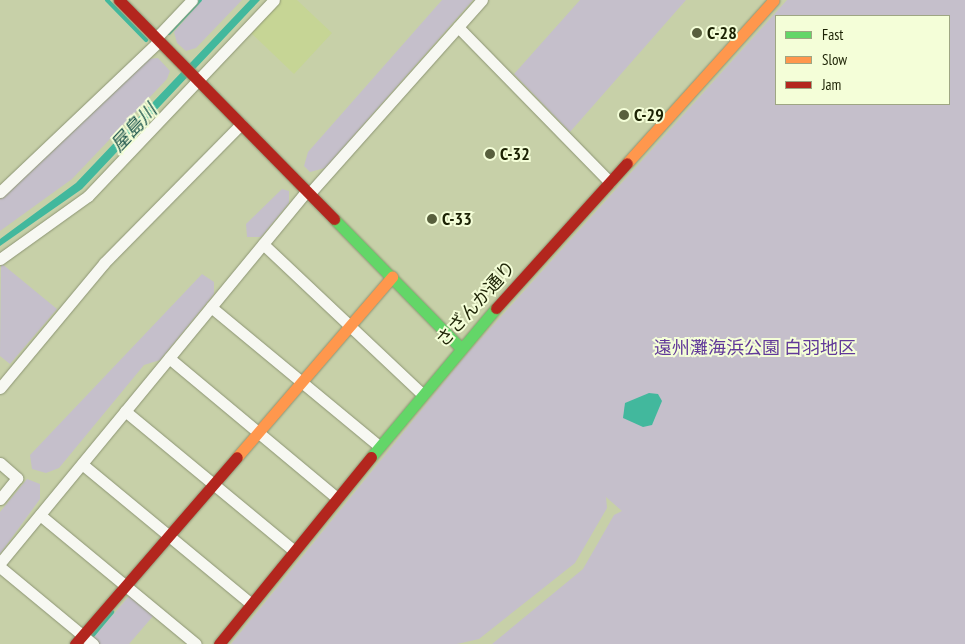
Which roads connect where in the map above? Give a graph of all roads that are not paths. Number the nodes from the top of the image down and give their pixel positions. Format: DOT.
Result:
graph roads {
  1 [pos="119,0"];
  2 [pos="192,0"];
  3 [pos="274,0"];
  4 [pos="482,0"];
  5 [pos="772,1"];
  6 [pos="458,27"];
  7 [pos="157,40"];
  8 [pos="196,79"];
  9 [pos="241,124"];
  10 [pos="610,182"];
  11 [pos="0,192"];
  12 [pos="308,193"];
  13 [pos="263,244"];
  14 [pos="0,259"];
  15 [pos="392,277"];
  16 [pos="211,307"];
  17 [pos="349,325"];
  18 [pos="460,347"];
  19 [pos="169,358"];
  20 [pos="301,382"];
  21 [pos="0,388"];
  22 [pos="422,394"];
  23 [pos="125,411"];
  24 [pos="257,432"];
  25 [pos="379,446"];
  26 [pos="0,463"];
  27 [pos="82,464"];
  28 [pos="213,484"];
  29 [pos="338,498"];
  30 [pos="0,499"];
  31 [pos="40,515"];
  32 [pos="168,535"];
  33 [pos="294,551"];
  34 [pos="0,563"];
  35 [pos="0,567"];
  36 [pos="125,585"];
  37 [pos="251,604"];
  38 [pos="78,640"];
  39 [pos="93,644"];
  40 [pos="196,644"];
  41 [pos="219,644"];
  1 -- 7 [label="street"];
  2 -- 7 [label="street"];
  3 -- 8 [label="street"];
  4 -- 6 [label="street"];
  5 -- 10 [label="street, さざんか通り"];
  6 -- 10 [label="street"];
  6 -- 12 [label="street"];
  7 -- 8 [label="street"];
  7 -- 11 [label="street"];
  8 -- 9 [label="street"];
  8 -- 14 [label="street"];
  9 -- 12 [label="street"];
  9 -- 21 [label="street"];
  10 -- 18 [label="street, さざんか通り"];
  12 -- 13 [label="street"];
  12 -- 15 [label="street"];
  13 -- 16 [label="street"];
  13 -- 17 [label="street"];
  15 -- 17 [label="street"];
  15 -- 18 [label="street"];
  16 -- 19 [label="street"];
  16 -- 20 [label="street"];
  17 -- 20 [label="street"];
  17 -- 22 [label="street"];
  18 -- 22 [label="street, さざんか通り"];
  19 -- 23 [label="street"];
  19 -- 24 [label="street"];
  20 -- 24 [label="street"];
  20 -- 25 [label="street"];
  22 -- 25 [label="street, さざんか通り"];
  23 -- 27 [label="street"];
  23 -- 28 [label="street"];
  24 -- 28 [label="street"];
  24 -- 29 [label="street"];
  25 -- 29 [label="street, さざんか通り"];
  26 -- 30 [label="street"];
  27 -- 31 [label="street"];
  27 -- 32 [label="street"];
  28 -- 32 [label="street"];
  28 -- 33 [label="street"];
  29 -- 33 [label="street, さざんか通り"];
  31 -- 34 [label="street"];
  31 -- 36 [label="street"];
  32 -- 36 [label="street"];
  32 -- 37 [label="street"];
  33 -- 37 [label="street, さざんか通り"];
  35 -- 38 [label="street"];
  36 -- 38 [label="street"];
  36 -- 40 [label="street"];
  37 -- 41 [label="street, さざんか通り"];
  38 -- 39 [label="street"];
}
